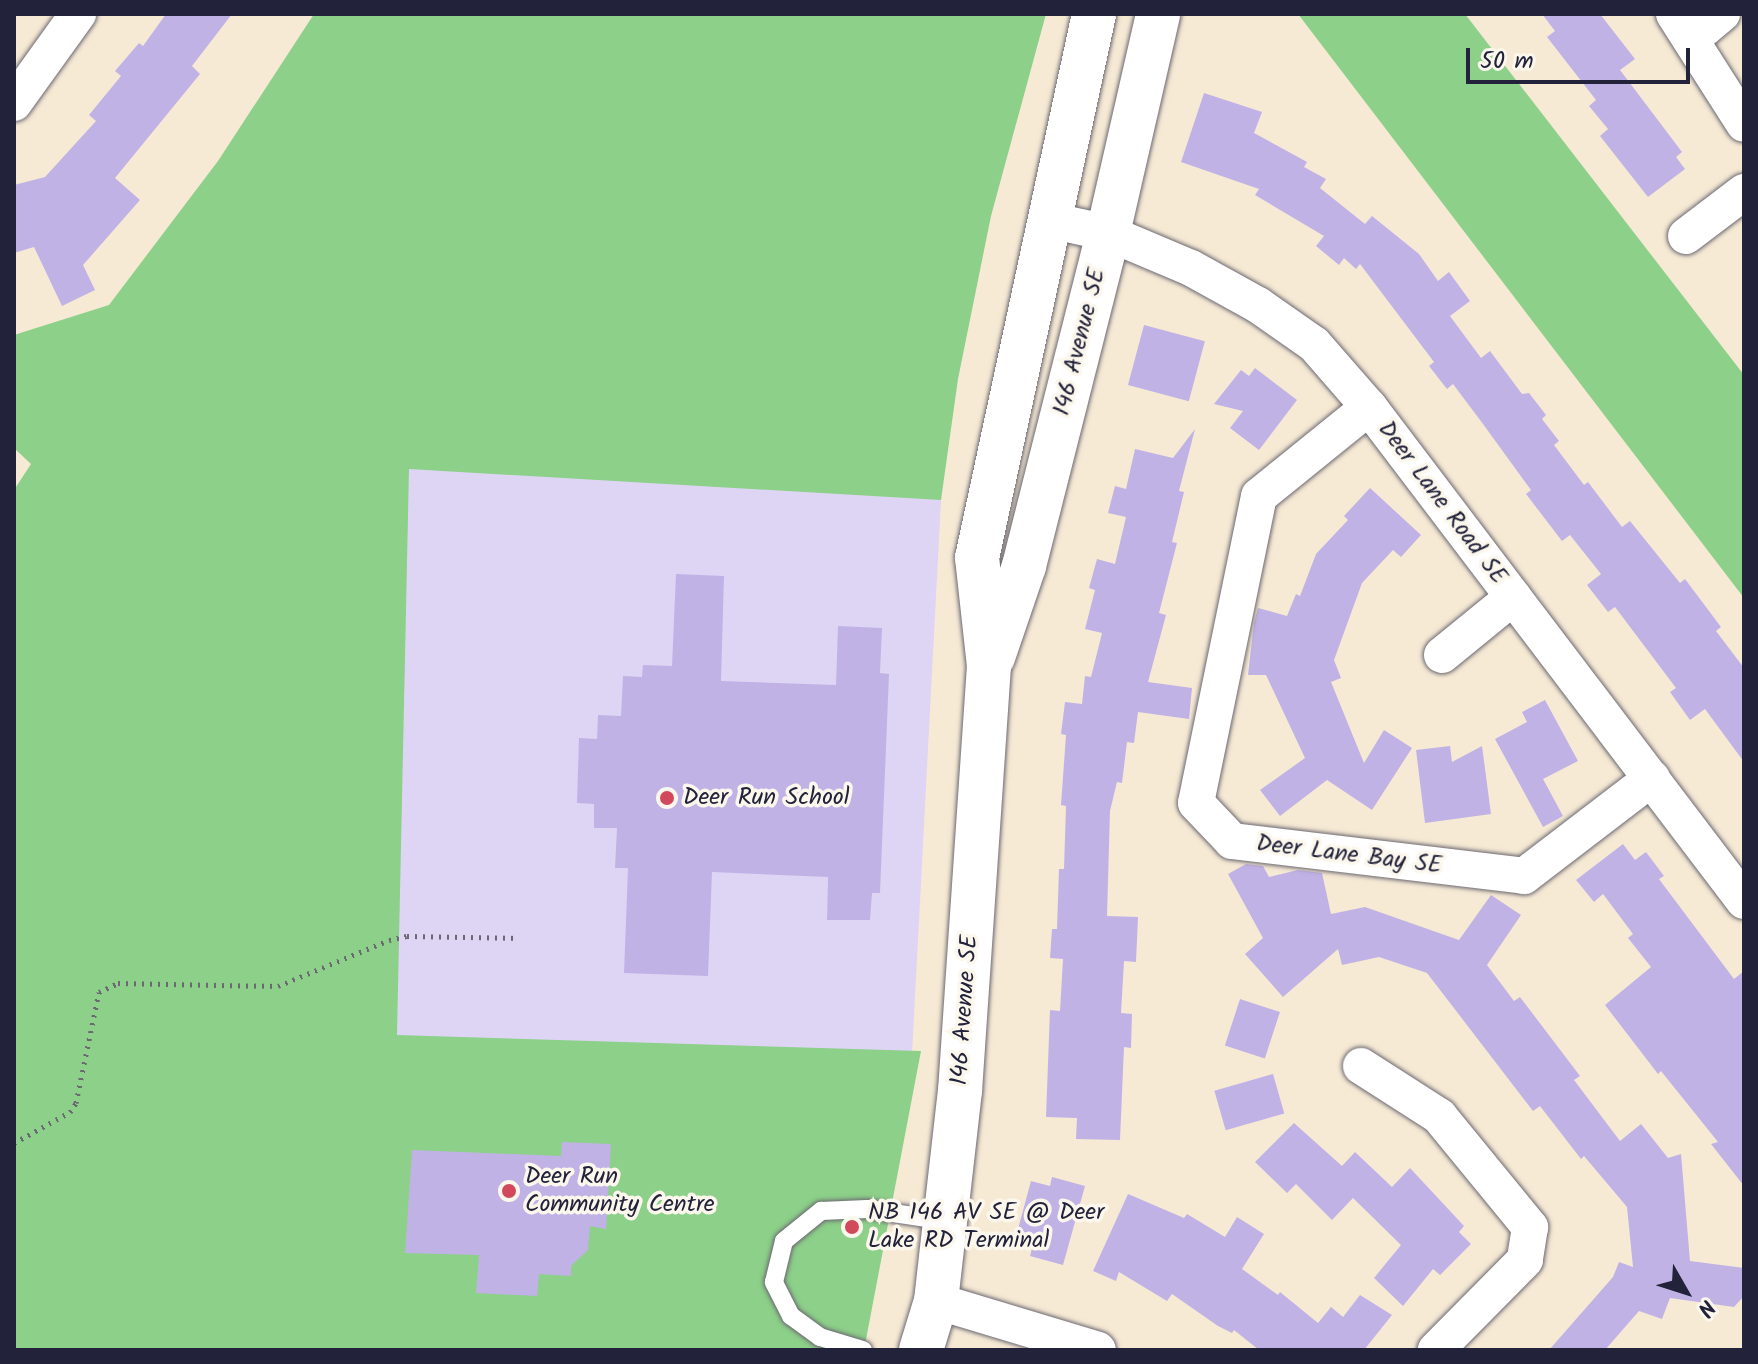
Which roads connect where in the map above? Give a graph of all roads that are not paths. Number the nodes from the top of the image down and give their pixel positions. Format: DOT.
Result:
graph roads {
  1 [pos="78,14"];
  2 [pos="1094,14"];
  3 [pos="1158,14"];
  4 [pos="1722,14"];
  5 [pos="1684,26"];
  6 [pos="14,103"];
  7 [pos="1744,124"];
  8 [pos="1744,192"];
  9 [pos="1049,220"];
  10 [pos="1108,233"];
  11 [pos="1686,236"];
  12 [pos="1369,407"];
  13 [pos="1513,597"];
  14 [pos="1442,655"];
  15 [pos="989,666"];
  16 [pos="1652,778"];
  17 [pos="1744,901"];
  18 [pos="1361,1066"];
  19 [pos="947,1222"];
  20 [pos="936,1301"];
  21 [pos="863,1350"];
  22 [pos="921,1350"];
  23 [pos="1098,1350"];
  24 [pos="1436,1350"];
  1 -- 6 [label="street"];
  2 -- 9 [label="street, 146 Avenue SE"];
  3 -- 10 [label="street, 146 Avenue SE"];
  4 -- 5 [label="street"];
  5 -- 7 [label="street"];
  8 -- 11 [label="street"];
  9 -- 10 [label="street, Deer Lane Road SE"];
  9 -- 15 [label="street, 146 Avenue SE"];
  10 -- 12 [label="street, Deer Lane Road SE"];
  10 -- 15 [label="street, 146 Avenue SE"];
  12 -- 13 [label="street, Deer Lane Road SE"];
  12 -- 16 [label="street, Deer Lane Bay SE"];
  13 -- 14 [label="street"];
  13 -- 16 [label="street, Deer Lane Road SE"];
  15 -- 19 [label="street, 146 Avenue SE"];
  16 -- 17 [label="street, Deer Lane Road SE"];
  18 -- 24 [label="street"];
  19 -- 20 [label="street, 146 Avenue SE"];
  19 -- 21 [label="lane"];
  20 -- 22 [label="street, 146 Avenue SE"];
  20 -- 23 [label="street"];
}
